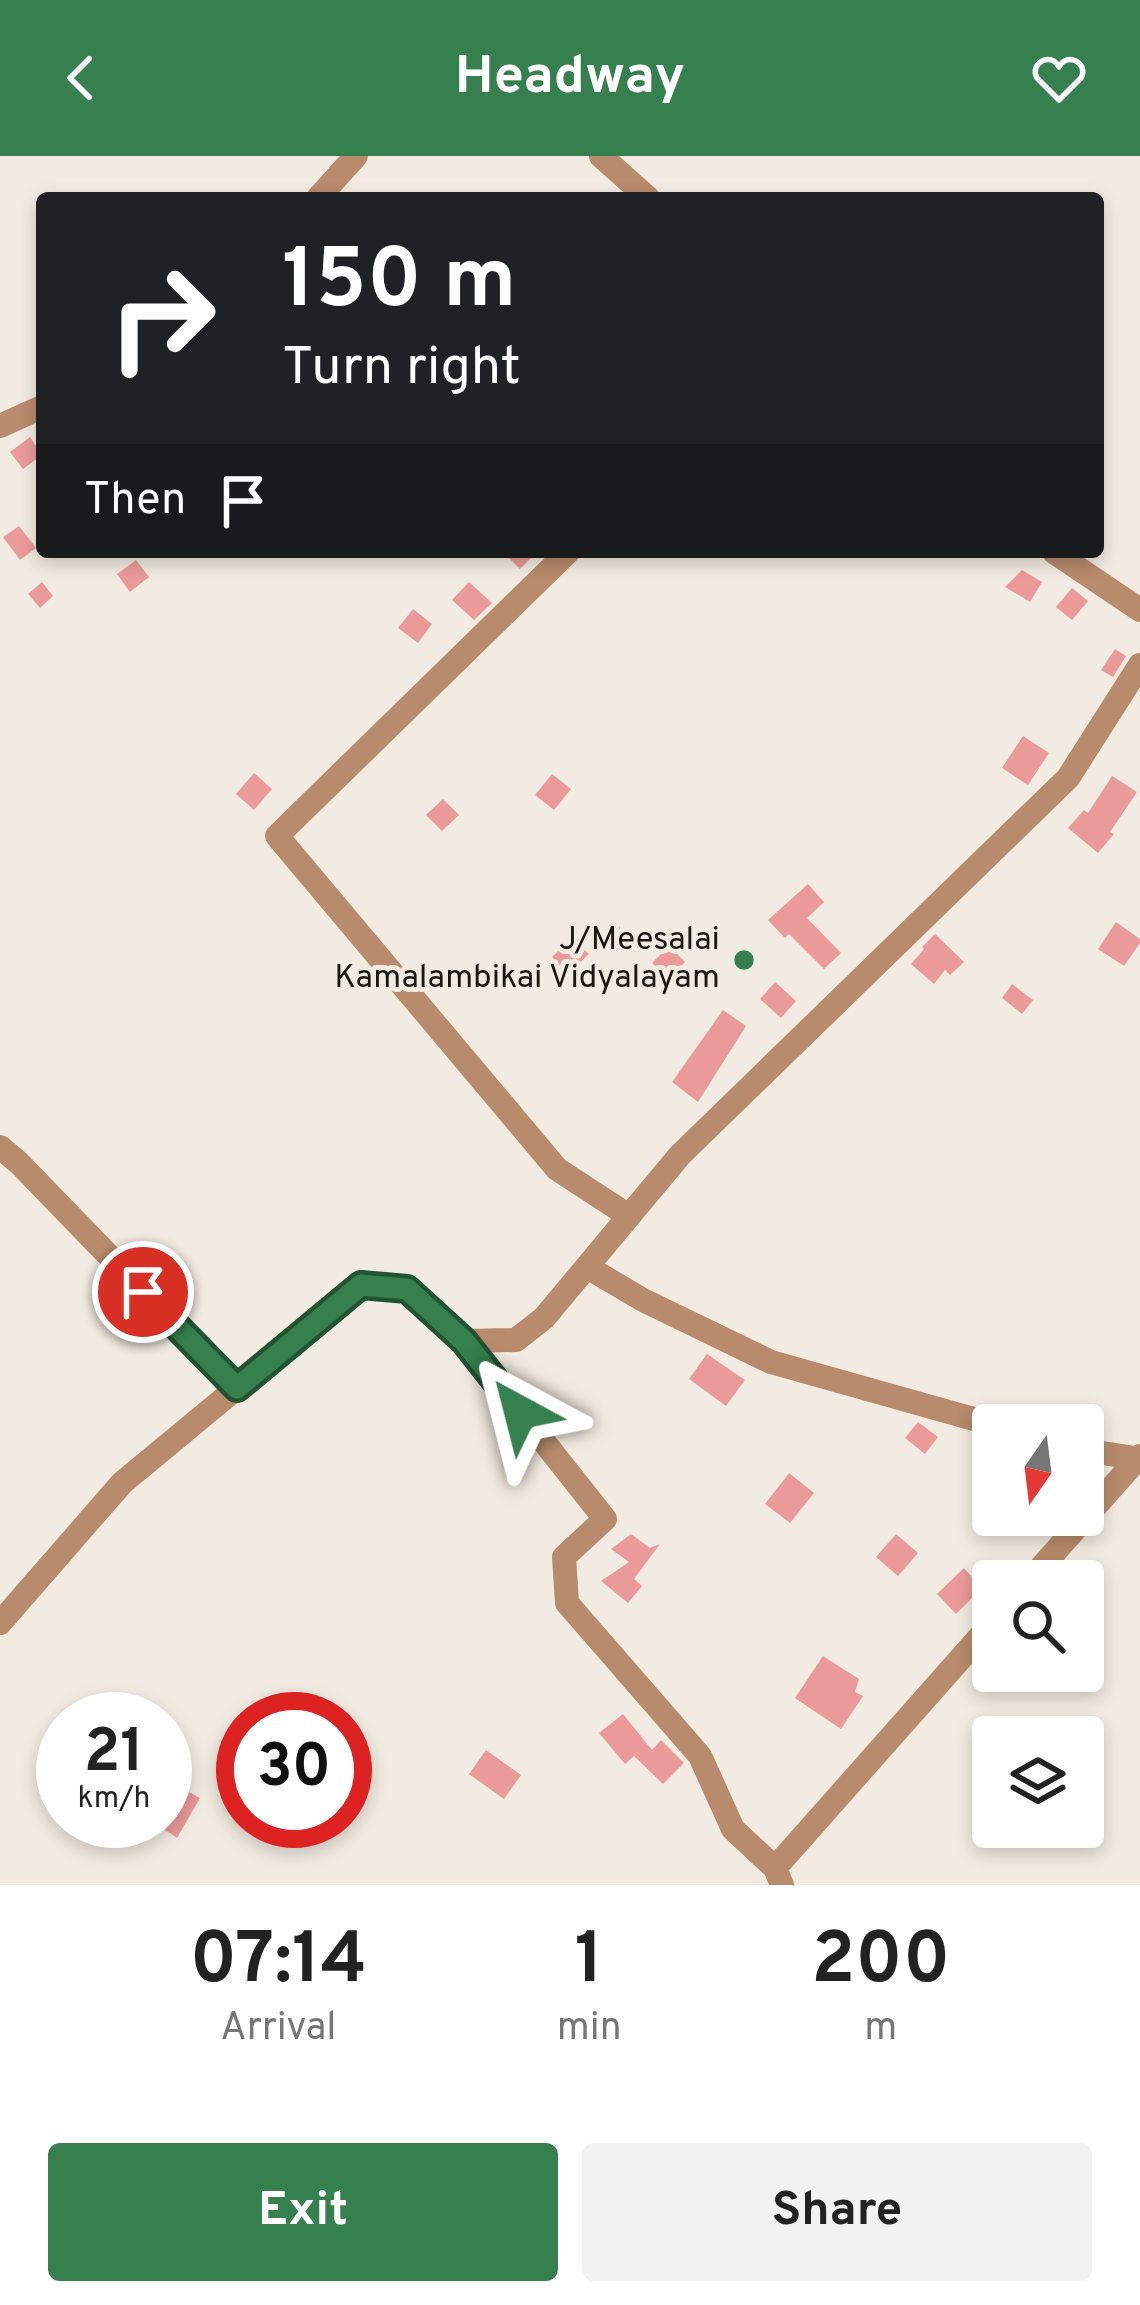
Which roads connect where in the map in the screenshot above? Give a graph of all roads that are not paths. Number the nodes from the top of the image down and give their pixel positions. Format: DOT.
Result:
graph roads {
  1 [pos="356,156"];
  2 [pos="601,156"];
  3 [pos="323,192"];
  4 [pos="641,192"];
  5 [pos="36,410"];
  6 [pos="0,427"];
  7 [pos="562,558"];
  8 [pos="1063,558"];
  9 [pos="1140,610"];
  10 [pos="1140,665"];
  11 [pos="0,1147"];
  12 [pos="629,1216"];
  13 [pos="587,1267"];
  14 [pos="464,1341"];
  15 [pos="237,1388"];
  16 [pos="972,1419"];
  17 [pos="1104,1453"];
  18 [pos="1139,1458"];
  19 [pos="1048,1560"];
  20 [pos="0,1623"];
  21 [pos="972,1647"];
  22 [pos="779,1876"];
  1 -- 3 [label="street"];
  2 -- 4 [label="street"];
  5 -- 6 [label="street"];
  7 -- 12 [label="street"];
  8 -- 9 [label="street"];
  10 -- 12 [label="street"];
  11 -- 15 [label="street"];
  12 -- 13 [label="street"];
  13 -- 14 [label="street"];
  13 -- 16 [label="street"];
  14 -- 15 [label="street"];
  14 -- 22 [label="street"];
  15 -- 20 [label="street"];
  17 -- 18 [label="street"];
  18 -- 19 [label="street"];
  21 -- 22 [label="street"];
}
